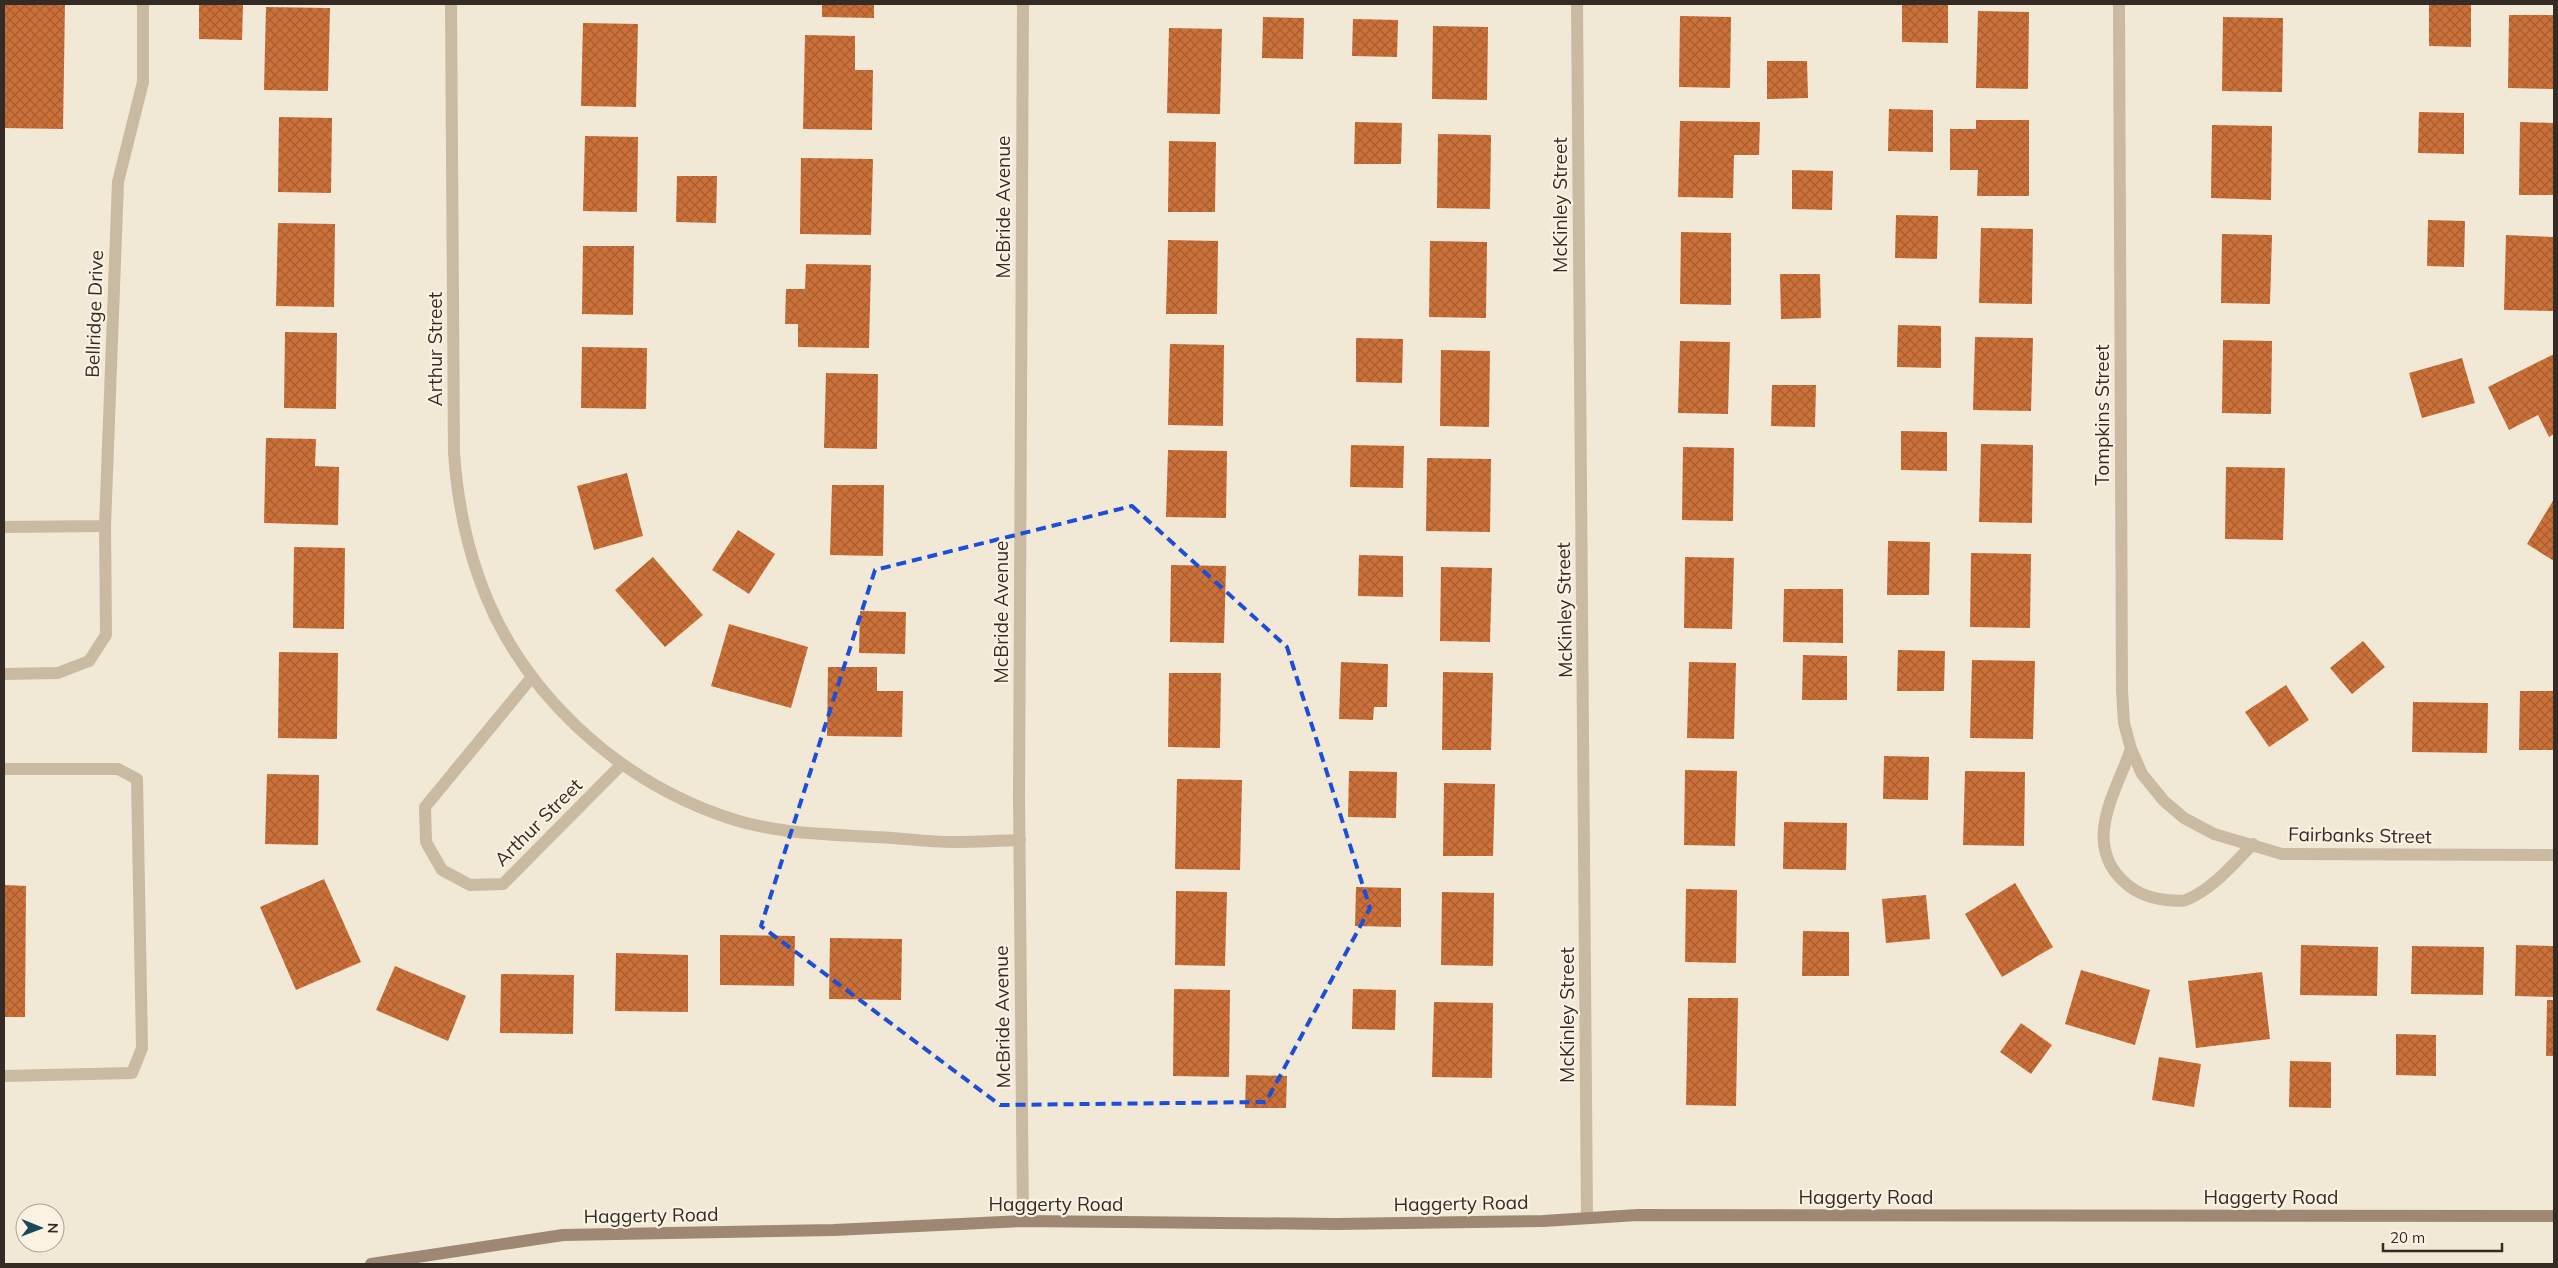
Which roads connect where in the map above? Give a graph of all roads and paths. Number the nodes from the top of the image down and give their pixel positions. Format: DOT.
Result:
graph roads {
  1 [pos="143,4"];
  2 [pos="451,4"];
  3 [pos="1023,4"];
  4 [pos="1577,4"];
  5 [pos="2119,4"];
  6 [pos="105,526"];
  7 [pos="4,527"];
  8 [pos="4,674"];
  9 [pos="532,676"];
  10 [pos="2131,749"];
  11 [pos="621,764"];
  12 [pos="4,769"];
  13 [pos="2174,810"];
  14 [pos="1020,840"];
  15 [pos="2253,844"];
  16 [pos="2554,855"];
  17 [pos="4,1076"];
  18 [pos="1588,1216"];
  19 [pos="2554,1216"];
  20 [pos="1023,1221"];
  21 [pos="371,1264"];
  1 -- 6 [label="street, Bellridge Drive"];
  2 -- 9 [label="street, Arthur Street"];
  3 -- 14 [label="street, McBride Avenue"];
  4 -- 18 [label="street, McKinley Street"];
  5 -- 10 [label="street, Tompkins Street"];
  6 -- 7 [label="street"];
  6 -- 8 [label="street, Bellridge Drive"];
  9 -- 11 [label="street, Arthur Street"];
  9 -- 11 [label="street, Arthur Street"];
  10 -- 13 [label="street, Tompkins Street"];
  10 -- 15 [label="street"];
  11 -- 14 [label="street, Arthur Street"];
  12 -- 17 [label="street"];
  13 -- 15 [label="street, Fairbanks Street"];
  14 -- 20 [label="street, McBride Avenue"];
  15 -- 16 [label="street, Fairbanks Street"];
  18 -- 19 [label="main road, Haggerty Road"];
  18 -- 20 [label="main road, Haggerty Road"];
  20 -- 21 [label="main road, Haggerty Road"];
}
